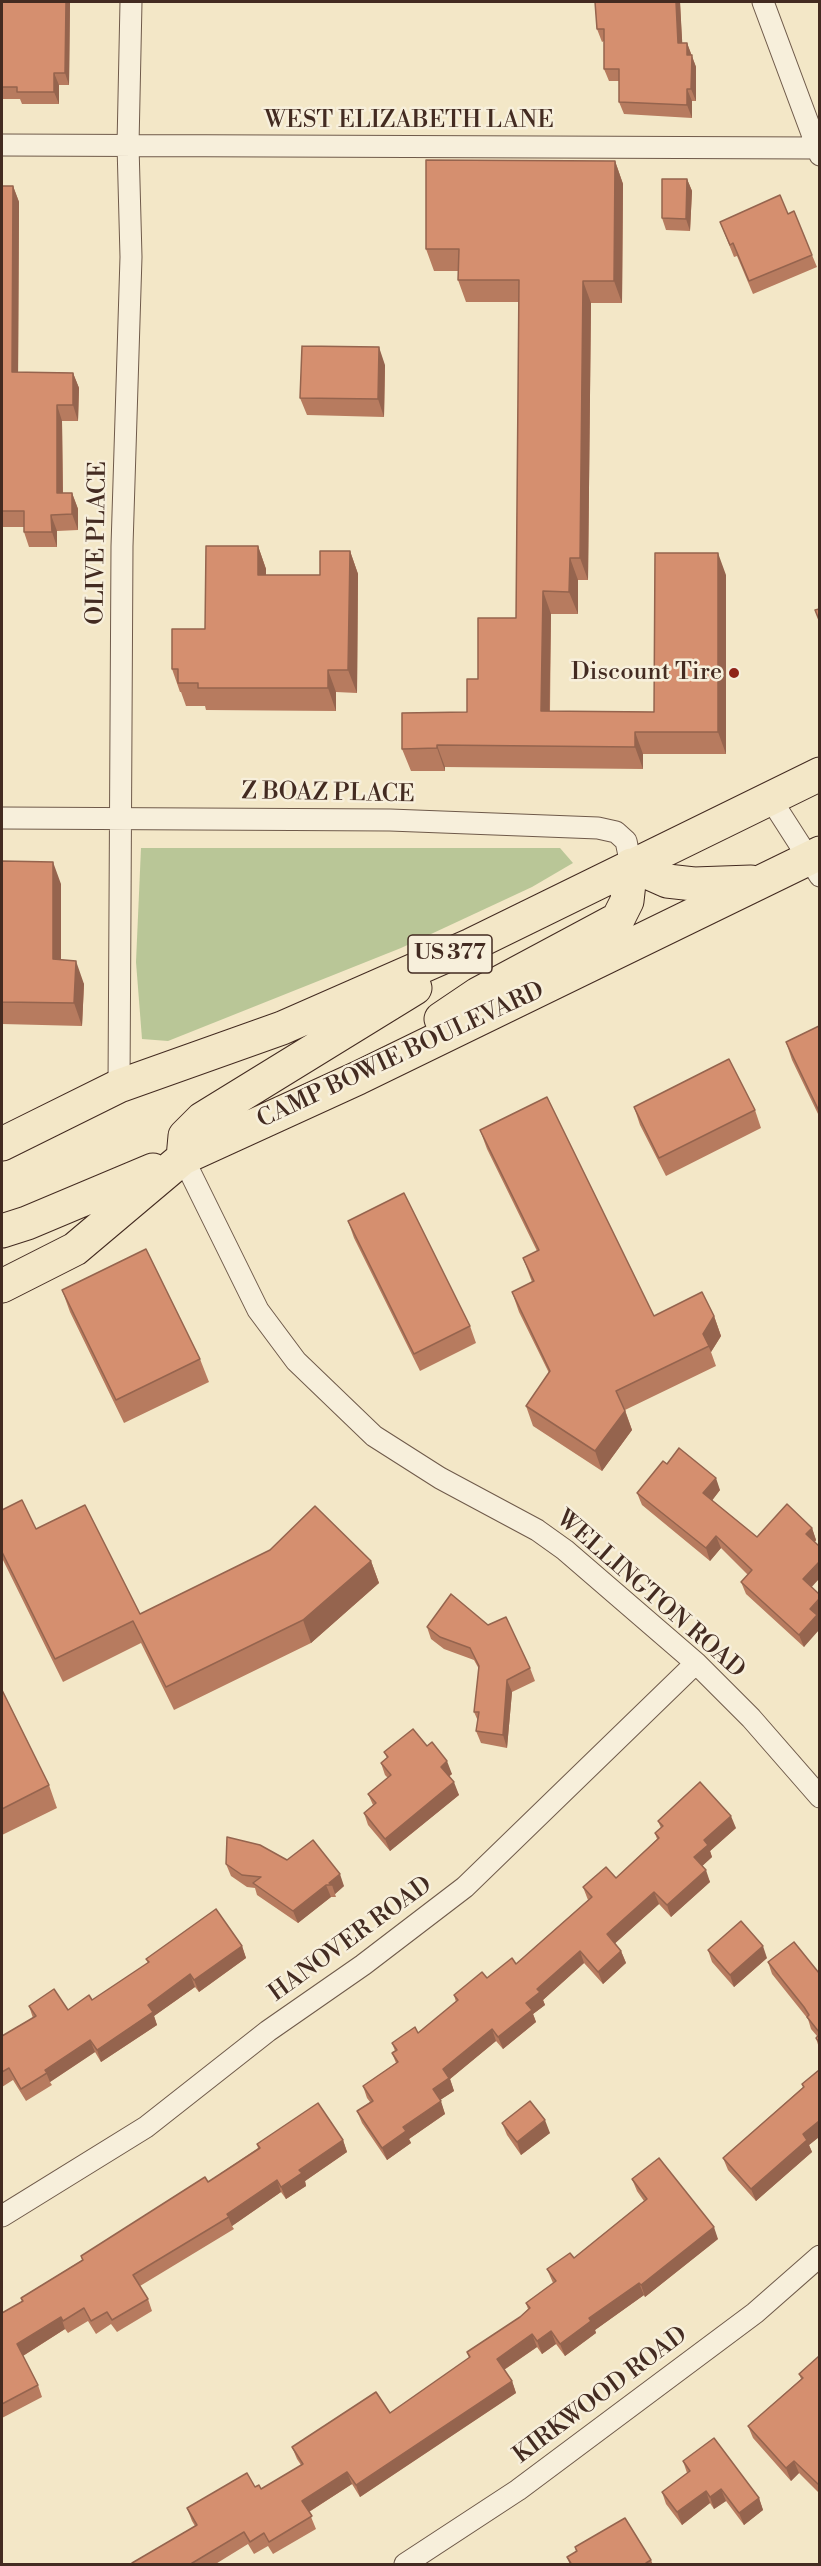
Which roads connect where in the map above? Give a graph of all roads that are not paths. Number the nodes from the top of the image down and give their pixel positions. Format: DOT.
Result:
graph roads {
  1 [pos="131,2"];
  2 [pos="763,2"];
  3 [pos="2,145"];
  4 [pos="128,145"];
  5 [pos="818,151"];
  6 [pos="819,774"];
  7 [pos="770,798"];
  8 [pos="2,818"];
  9 [pos="122,818"];
  10 [pos="816,863"];
  11 [pos="631,866"];
  12 [pos="762,882"];
  13 [pos="471,945"];
  14 [pos="427,1045"];
  15 [pos="119,1086"];
  16 [pos="2,1123"];
  17 [pos="2,1144"];
  18 [pos="183,1158"];
  19 [pos="2,1231"];
  20 [pos="2,1286"];
  21 [pos="696,1663"];
  22 [pos="819,1797"];
  23 [pos="2,2216"];
  24 [pos="819,2256"];
  25 [pos="405,2565"];
  1 -- 4 [label="street, OLIVE PLACE"];
  2 -- 5 [label="street"];
  3 -- 4 [label="street, WEST ELIZABETH LANE"];
  4 -- 5 [label="street, WEST ELIZABETH LANE"];
  4 -- 9 [label="street, OLIVE PLACE"];
  6 -- 7 [label="main road, US 377"];
  7 -- 10 [label="street"];
  7 -- 11 [label="main road, US 377"];
  8 -- 9 [label="street, Z BOAZ PLACE"];
  9 -- 11 [label="street, Z BOAZ PLACE"];
  9 -- 15 [label="street, OLIVE PLACE"];
  10 -- 12 [label="main road, CAMP BOWIE BOULEVARD"];
  11 -- 12 [label="main road"];
  11 -- 13 [label="main road, US 377"];
  11 -- 14 [label="main road"];
  12 -- 14 [label="main road, CAMP BOWIE BOULEVARD"];
  13 -- 15 [label="main road, US 377"];
  13 -- 18 [label="main road"];
  14 -- 18 [label="main road, CAMP BOWIE BOULEVARD"];
  15 -- 16 [label="main road"];
  15 -- 17 [label="main road, US 377"];
  18 -- 19 [label="main road"];
  18 -- 20 [label="main road, CAMP BOWIE BOULEVARD"];
  18 -- 21 [label="street, WELLINGTON ROAD"];
  21 -- 22 [label="street, WELLINGTON ROAD"];
  21 -- 23 [label="street, HANOVER ROAD"];
  24 -- 25 [label="street, KIRKWOOD ROAD"];
}
